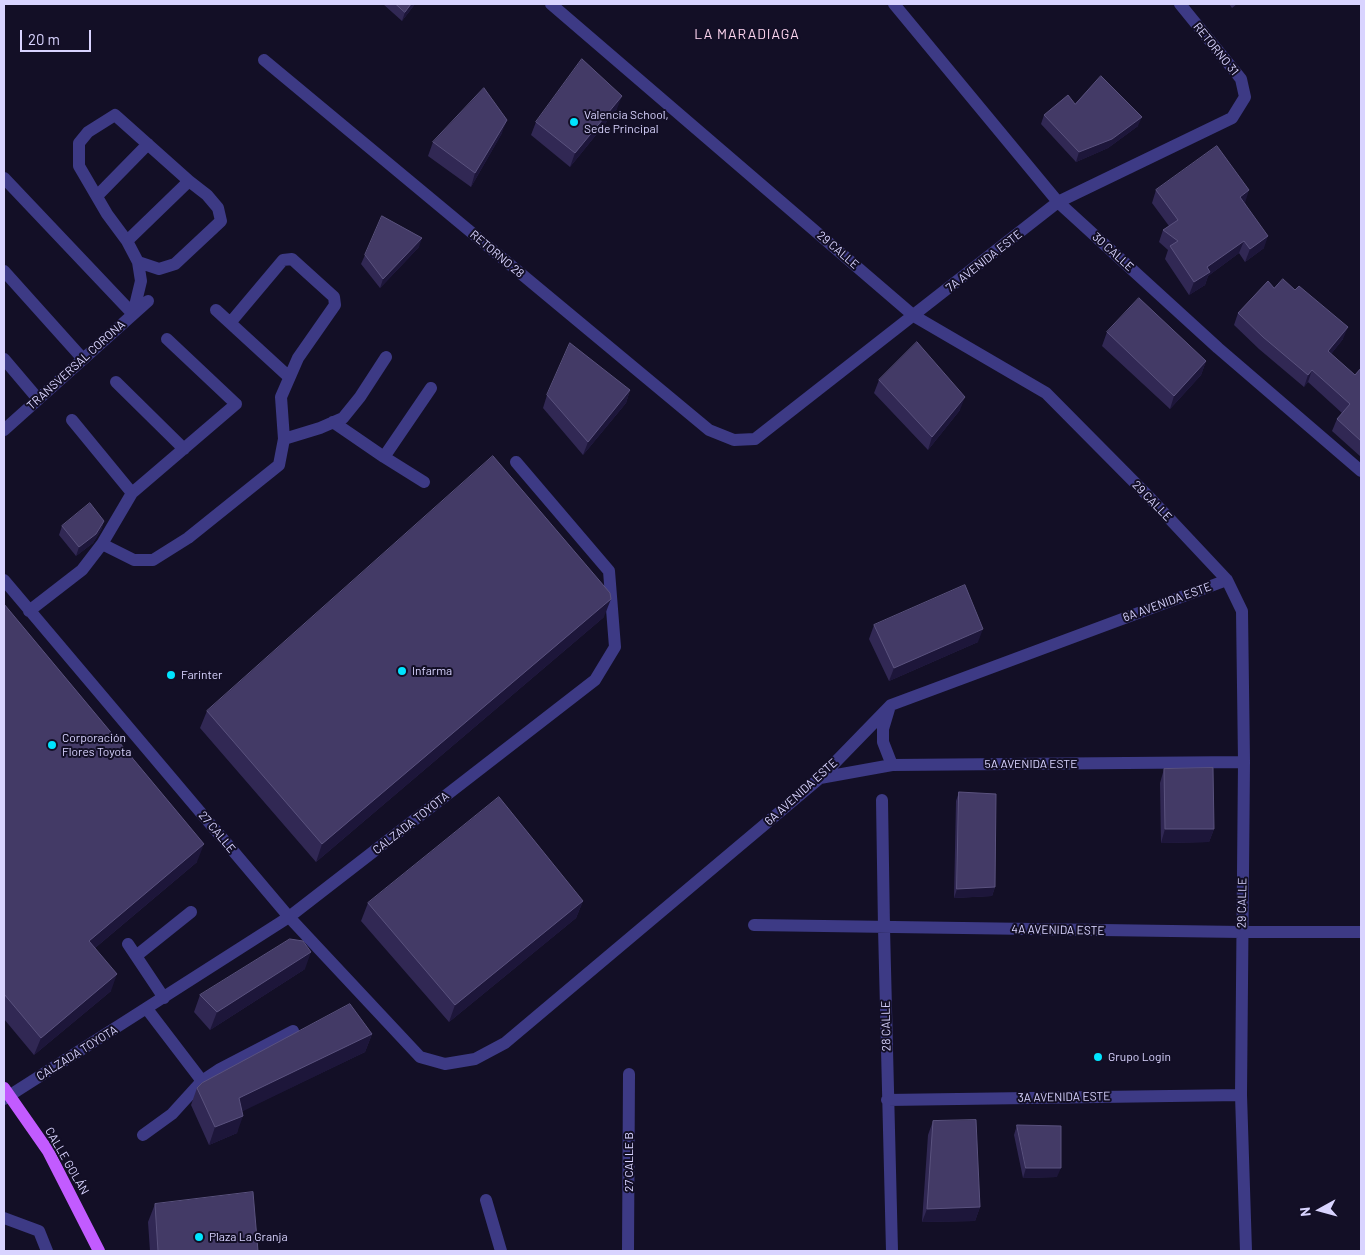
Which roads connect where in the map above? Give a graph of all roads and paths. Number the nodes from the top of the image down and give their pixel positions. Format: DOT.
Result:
graph roads {
  1 [pos="551,4"];
  2 [pos="894,4"];
  3 [pos="1180,4"];
  4 [pos="264,60"];
  5 [pos="1245,97"];
  6 [pos="148,144"];
  7 [pos="4,178"];
  8 [pos="189,181"];
  9 [pos="97,196"];
  10 [pos="1058,202"];
  11 [pos="127,240"];
  12 [pos="138,262"];
  13 [pos="4,271"];
  14 [pos="148,301"];
  15 [pos="216,310"];
  16 [pos="132,314"];
  17 [pos="914,316"];
  18 [pos="230,323"];
  19 [pos="167,339"];
  20 [pos="386,357"];
  21 [pos="4,359"];
  22 [pos="83,359"];
  23 [pos="289,377"];
  24 [pos="116,382"];
  25 [pos="432,388"];
  26 [pos="38,399"];
  27 [pos="72,420"];
  28 [pos="333,422"];
  29 [pos="4,430"];
  30 [pos="284,439"];
  31 [pos="734,440"];
  32 [pos="184,449"];
  33 [pos="384,458"];
  34 [pos="516,462"];
  35 [pos="1361,471"];
  36 [pos="424,482"];
  37 [pos="132,494"];
  38 [pos="102,544"];
  39 [pos="4,580"];
  40 [pos="1227,580"];
  41 [pos="29,610"];
  42 [pos="891,704"];
  43 [pos="1244,762"];
  44 [pos="892,765"];
  45 [pos="820,778"];
  46 [pos="882,800"];
  47 [pos="191,912"];
  48 [pos="290,917"];
  49 [pos="754,925"];
  50 [pos="884,928"];
  51 [pos="1241,932"];
  52 [pos="1361,932"];
  53 [pos="128,944"];
  54 [pos="136,956"];
  55 [pos="164,998"];
  56 [pos="147,1009"];
  57 [pos="293,1031"];
  58 [pos="445,1064"];
  59 [pos="630,1074"];
  60 [pos="202,1080"];
  61 [pos="6,1094"];
  62 [pos="1241,1095"];
  63 [pos="887,1100"];
  64 [pos="143,1135"];
  65 [pos="486,1200"];
  66 [pos="4,1218"];
  67 [pos="47,1251"];
  68 [pos="99,1251"];
  69 [pos="501,1251"];
  70 [pos="628,1251"];
  71 [pos="892,1251"];
  72 [pos="1246,1251"];
  1 -- 17 [label="street, 29 CALLE"];
  2 -- 10 [label="street, 30 CALLE"];
  3 -- 5 [label="street, RETORNO 31"];
  4 -- 31 [label="street, RETORNO 28"];
  5 -- 10 [label="street, 7A AVENIDA ESTE"];
  6 -- 8 [label="street"];
  6 -- 9 [label="street"];
  6 -- 9 [label="street"];
  7 -- 16 [label="street"];
  8 -- 11 [label="street"];
  8 -- 12 [label="street"];
  9 -- 11 [label="street"];
  10 -- 17 [label="street, 7A AVENIDA ESTE"];
  10 -- 35 [label="street, 30 CALLE"];
  11 -- 12 [label="street"];
  12 -- 16 [label="street"];
  13 -- 22 [label="street"];
  14 -- 16 [label="street, TRANSVERSAL CORONA"];
  15 -- 18 [label="street"];
  16 -- 22 [label="street, TRANSVERSAL CORONA"];
  17 -- 31 [label="street, 7A AVENIDA ESTE"];
  17 -- 40 [label="street, 29 CALLE"];
  18 -- 23 [label="street"];
  18 -- 23 [label="street"];
  19 -- 32 [label="street"];
  20 -- 28 [label="street"];
  21 -- 26 [label="street"];
  22 -- 26 [label="street, TRANSVERSAL CORONA"];
  23 -- 30 [label="street"];
  24 -- 32 [label="street"];
  25 -- 33 [label="street"];
  26 -- 29 [label="street, TRANSVERSAL CORONA"];
  27 -- 37 [label="street"];
  28 -- 30 [label="street"];
  28 -- 33 [label="street"];
  30 -- 38 [label="street"];
  32 -- 37 [label="street"];
  33 -- 36 [label="street"];
  34 -- 48 [label="street, CALZADA TOYOTA"];
  37 -- 38 [label="street"];
  38 -- 41 [label="street"];
  39 -- 41 [label="street, 27 CALLE"];
  40 -- 42 [label="street, 6A AVENIDA ESTE"];
  40 -- 43 [label="street, 29 CALLE"];
  41 -- 48 [label="street, 27 CALLE"];
  42 -- 44 [label="street"];
  42 -- 45 [label="street, 6A AVENIDA ESTE"];
  43 -- 44 [label="street, 5A AVENIDA ESTE"];
  43 -- 51 [label="street, 29 CALLE"];
  44 -- 45 [label="street, 5A AVENIDA ESTE"];
  45 -- 58 [label="street, 6A AVENIDA ESTE"];
  46 -- 50 [label="street, 28 CALLE"];
  47 -- 54 [label="street"];
  48 -- 55 [label="street, CALZADA TOYOTA"];
  48 -- 58 [label="street, 27 CALLE"];
  49 -- 50 [label="street, 4A AVENIDA ESTE"];
  50 -- 51 [label="street, 4A AVENIDA ESTE"];
  50 -- 63 [label="street, 28 CALLE"];
  51 -- 52 [label="street, 4A AVENIDA ESTE"];
  51 -- 62 [label="street, 29 CALLE"];
  53 -- 54 [label="street"];
  54 -- 55 [label="street"];
  55 -- 56 [label="street, CALZADA TOYOTA"];
  56 -- 60 [label="street"];
  56 -- 61 [label="street, CALZADA TOYOTA"];
  57 -- 60 [label="street"];
  59 -- 70 [label="street, 27 CALLE B"];
  60 -- 64 [label="street"];
  61 -- 68 [label="main road, CALLE GOLÁN"];
  62 -- 63 [label="street, 3A AVENIDA ESTE"];
  62 -- 72 [label="street, 29 CALLE"];
  63 -- 71 [label="street, 28 CALLE"];
  65 -- 69 [label="street"];
  66 -- 67 [label="street"];
}
